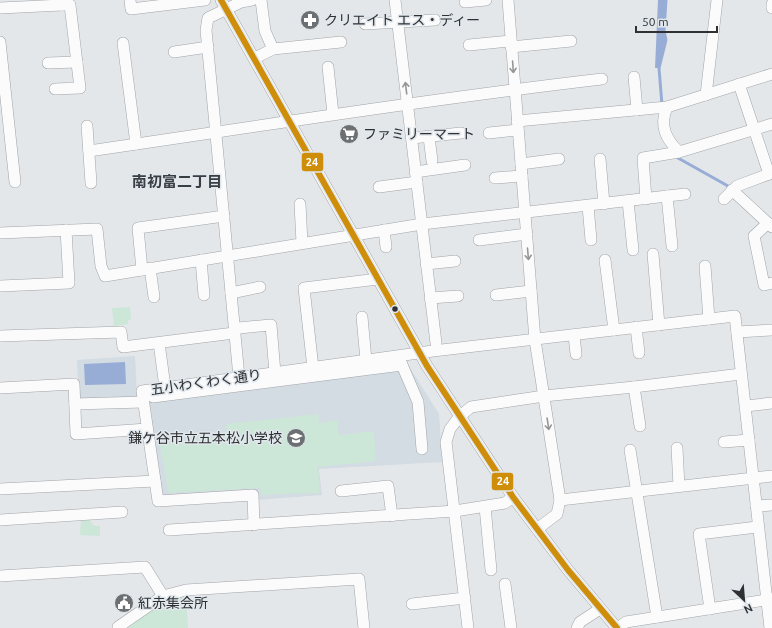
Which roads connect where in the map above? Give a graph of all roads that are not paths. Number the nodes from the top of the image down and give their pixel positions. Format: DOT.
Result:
graph roads {
  1 [pos="130,0"];
  2 [pos="205,0"];
  3 [pos="252,0"];
  4 [pos="261,0"];
  5 [pos="395,0"];
  6 [pos="486,0"];
  7 [pos="508,0"];
  8 [pos="717,0"];
  9 [pos="465,2"];
  10 [pos="62,3"];
  11 [pos="158,3"];
  12 [pos="224,4"];
  13 [pos="772,4"];
  14 [pos="0,8"];
  15 [pos="772,8"];
  16 [pos="435,20"];
  17 [pos="398,22"];
  18 [pos="365,24"];
  19 [pos="571,41"];
  20 [pos="0,42"];
  21 [pos="342,42"];
  22 [pos="123,43"];
  23 [pos="511,44"];
  24 [pos="469,45"];
  25 [pos="208,48"];
  26 [pos="273,49"];
  27 [pos="174,52"];
  28 [pos="255,58"];
  29 [pos="77,62"];
  30 [pos="48,63"];
  31 [pos="328,67"];
  32 [pos="772,74"];
  33 [pos="634,76"];
  34 [pos="602,79"];
  35 [pos="739,84"];
  36 [pos="55,89"];
  37 [pos="514,89"];
  38 [pos="706,95"];
  39 [pos="407,104"];
  40 [pos="667,107"];
  41 [pos="637,110"];
  42 [pos="333,114"];
  43 [pos="290,121"];
  44 [pos="772,124"];
  45 [pos="87,126"];
  46 [pos="518,126"];
  47 [pos="754,129"];
  48 [pos="216,133"];
  49 [pos="461,133"];
  50 [pos="489,133"];
  51 [pos="429,137"];
  52 [pos="412,138"];
  53 [pos="136,144"];
  54 [pos="89,151"];
  55 [pos="679,152"];
  56 [pos="559,159"];
  57 [pos="600,159"];
  58 [pos="432,161"];
  59 [pos="521,164"];
  60 [pos="465,165"];
  61 [pos="771,173"];
  62 [pos="522,176"];
  63 [pos="416,177"];
  64 [pos="495,178"];
  65 [pos="15,182"];
  66 [pos="91,183"];
  67 [pos="379,187"];
  68 [pos="732,190"];
  69 [pos="685,194"];
  70 [pos="667,196"];
  71 [pos="724,198"];
  72 [pos="646,199"];
  73 [pos="628,201"];
  74 [pos="300,204"];
  75 [pos="604,204"];
  76 [pos="588,206"];
  77 [pos="525,213"];
  78 [pos="224,216"];
  79 [pos="422,224"];
  80 [pos="770,225"];
  81 [pos="66,230"];
  82 [pos="384,230"];
  83 [pos="0,233"];
  84 [pos="353,234"];
  85 [pos="527,234"];
  86 [pos="479,240"];
  87 [pos="591,240"];
  88 [pos="302,243"];
  89 [pos="672,246"];
  90 [pos="386,247"];
  91 [pos="633,250"];
  92 [pos="653,254"];
  93 [pos="227,255"];
  94 [pos="201,260"];
  95 [pos="606,260"];
  96 [pos="456,261"];
  97 [pos="426,264"];
  98 [pos="705,266"];
  99 [pos="146,269"];
  100 [pos="378,279"];
  101 [pos="772,283"];
  102 [pos="0,286"];
  103 [pos="260,287"];
  104 [pos="531,291"];
  105 [pos="231,292"];
  106 [pos="204,295"];
  107 [pos="496,295"];
  108 [pos="458,296"];
  109 [pos="154,297"];
  110 [pos="430,298"];
  111 [pos="362,317"];
  112 [pos="709,319"];
  113 [pos="659,325"];
  114 [pos="636,327"];
  115 [pos="614,330"];
  116 [pos="772,330"];
  117 [pos="737,332"];
  118 [pos="234,333"];
  119 [pos="574,335"];
  120 [pos="0,336"];
  121 [pos="535,340"];
  122 [pos="159,342"];
  123 [pos="436,343"];
  124 [pos="420,353"];
  125 [pos="639,353"];
  126 [pos="576,354"];
  127 [pos="366,360"];
  128 [pos="400,361"];
  129 [pos="313,368"];
  130 [pos="275,373"];
  131 [pos="742,374"];
  132 [pos="239,378"];
  133 [pos="165,387"];
  134 [pos="634,387"];
  135 [pos="0,388"];
  136 [pos="544,396"];
  137 [pos="143,400"];
  138 [pos="75,404"];
  139 [pos="772,404"];
  140 [pos="746,406"];
  141 [pos="459,417"];
  142 [pos="640,426"];
  143 [pos="147,429"];
  144 [pos="749,440"];
  145 [pos="724,442"];
  146 [pos="677,448"];
  147 [pos="422,449"];
  148 [pos="630,450"];
  149 [pos="772,476"];
  150 [pos="753,478"];
  151 [pos="155,481"];
  152 [pos="680,486"];
  153 [pos="0,489"];
  154 [pos="341,491"];
  155 [pos="637,491"];
  156 [pos="513,497"];
  157 [pos="560,500"];
  158 [pos="772,505"];
  159 [pos="756,506"];
  160 [pos="485,507"];
  161 [pos="455,511"];
  162 [pos="122,512"];
  163 [pos="392,516"];
  164 [pos="0,520"];
  165 [pos="254,525"];
  166 [pos="758,527"];
  167 [pos="537,529"];
  168 [pos="169,530"];
  169 [pos="766,551"];
  170 [pos="491,570"];
  171 [pos="0,576"];
  172 [pos="505,584"];
  173 [pos="162,596"];
  174 [pos="465,598"];
  175 [pos="769,600"];
  176 [pos="412,604"];
  177 [pos="600,609"];
  178 [pos="710,609"];
  179 [pos="657,617"];
  180 [pos="116,628"];
  181 [pos="364,628"];
  182 [pos="468,628"];
  183 [pos="511,628"];
  184 [pos="575,628"];
  185 [pos="618,628"];
  186 [pos="770,628"];
  1 -- 11 [label="street"];
  2 -- 11 [label="street"];
  3 -- 12 [label="street"];
  4 -- 26 [label="street"];
  5 -- 17 [label="street"];
  6 -- 9 [label="street"];
  7 -- 23 [label="street"];
  8 -- 38 [label="street"];
  10 -- 14 [label="street"];
  10 -- 29 [label="street"];
  12 -- 25 [label="street"];
  12 -- 28 [label="street"];
  13 -- 15 [label="street"];
  16 -- 17 [label="street"];
  17 -- 18 [label="street"];
  39 -- 17 [label="street, one-way"];
  19 -- 23 [label="street"];
  20 -- 65 [label="street"];
  21 -- 26 [label="street"];
  22 -- 53 [label="street"];
  23 -- 24 [label="street"];
  23 -- 37 [label="street, one-way"];
  25 -- 27 [label="street"];
  25 -- 48 [label="street"];
  26 -- 28 [label="street"];
  28 -- 43 [label="street"];
  29 -- 30 [label="street"];
  29 -- 36 [label="street"];
  31 -- 42 [label="street"];
  32 -- 35 [label="street"];
  33 -- 41 [label="street"];
  34 -- 37 [label="street"];
  35 -- 38 [label="street"];
  35 -- 47 [label="street"];
  37 -- 39 [label="street"];
  37 -- 46 [label="street"];
  38 -- 40 [label="street"];
  39 -- 42 [label="street"];
  39 -- 52 [label="street"];
  40 -- 41 [label="street"];
  40 -- 55 [label="street"];
  41 -- 46 [label="street"];
  42 -- 43 [label="street"];
  43 -- 48 [label="street"];
  43 -- 84 [label="street"];
  44 -- 47 [label="street"];
  45 -- 54 [label="street"];
  46 -- 50 [label="street"];
  46 -- 59 [label="street"];
  47 -- 55 [label="street"];
  47 -- 61 [label="street"];
  48 -- 53 [label="street"];
  48 -- 78 [label="street"];
  49 -- 51 [label="street"];
  51 -- 52 [label="street"];
  51 -- 58 [label="street"];
  52 -- 63 [label="street"];
  53 -- 54 [label="street"];
  54 -- 66 [label="street"];
  55 -- 72 [label="street"];
  56 -- 59 [label="street"];
  57 -- 75 [label="street"];
  59 -- 62 [label="street"];
  60 -- 63 [label="street"];
  61 -- 68 [label="street"];
  62 -- 64 [label="street"];
  62 -- 77 [label="street"];
  63 -- 67 [label="street"];
  63 -- 79 [label="street"];
  68 -- 71 [label="street"];
  68 -- 80 [label="street"];
  69 -- 70 [label="street"];
  70 -- 72 [label="street"];
  70 -- 89 [label="street"];
  72 -- 73 [label="street"];
  73 -- 75 [label="street"];
  73 -- 91 [label="street"];
  74 -- 88 [label="street"];
  75 -- 76 [label="street"];
  76 -- 77 [label="street"];
  76 -- 87 [label="street"];
  77 -- 79 [label="street"];
  77 -- 85 [label="street"];
  78 -- 93 [label="street"];
  78 -- 99 [label="street"];
  79 -- 82 [label="street"];
  79 -- 97 [label="street"];
  80 -- 101 [label="street"];
  81 -- 83 [label="street"];
  81 -- 99 [label="street"];
  81 -- 102 [label="street"];
  82 -- 84 [label="street"];
  82 -- 90 [label="street"];
  84 -- 88 [label="street"];
  84 -- 100 [label="street"];
  85 -- 86 [label="street"];
  85 -- 104 [label="street, one-way"];
  88 -- 93 [label="street"];
  92 -- 113 [label="street"];
  93 -- 94 [label="street"];
  93 -- 105 [label="street"];
  94 -- 99 [label="street"];
  94 -- 106 [label="street"];
  95 -- 115 [label="street"];
  96 -- 97 [label="street"];
  97 -- 110 [label="street"];
  98 -- 112 [label="street"];
  99 -- 109 [label="street"];
  100 -- 124 [label="street"];
  100 -- 129 [label="street"];
  103 -- 105 [label="street"];
  104 -- 107 [label="street"];
  104 -- 121 [label="street"];
  105 -- 118 [label="street"];
  108 -- 110 [label="street"];
  110 -- 123 [label="street"];
  111 -- 127 [label="street"];
  112 -- 113 [label="street, 五小わくわく通り"];
  112 -- 117 [label="street, 五小わくわく通り"];
  113 -- 114 [label="street, 五小わくわく通り"];
  114 -- 115 [label="street, 五小わくわく通り"];
  114 -- 125 [label="street"];
  115 -- 119 [label="street, 五小わくわく通り"];
  116 -- 117 [label="street"];
  117 -- 131 [label="street"];
  118 -- 122 [label="street"];
  118 -- 130 [label="street"];
  118 -- 132 [label="street"];
  119 -- 121 [label="street, 五小わくわく通り"];
  119 -- 126 [label="street"];
  120 -- 122 [label="street"];
  121 -- 124 [label="street, 五小わくわく通り"];
  121 -- 136 [label="street"];
  122 -- 133 [label="street"];
  124 -- 128 [label="street, 五小わくわく通り"];
  124 -- 141 [label="street"];
  127 -- 128 [label="street, 五小わくわく通り"];
  127 -- 129 [label="street, 五小わくわく通り"];
  128 -- 137 [label="street"];
  128 -- 147 [label="street"];
  129 -- 130 [label="street, 五小わくわく通り"];
  130 -- 132 [label="street, 五小わくわく通り"];
  131 -- 134 [label="street"];
  131 -- 140 [label="street"];
  132 -- 133 [label="street, 五小わくわく通り"];
  133 -- 137 [label="street, 五小わくわく通り"];
  134 -- 136 [label="street"];
  134 -- 142 [label="street"];
  135 -- 138 [label="street"];
  136 -- 141 [label="street"];
  136 -- 157 [label="street, one-way"];
  137 -- 138 [label="street, 五小わくわく通り"];
  137 -- 143 [label="street"];
  138 -- 143 [label="street"];
  139 -- 140 [label="street"];
  140 -- 144 [label="street"];
  141 -- 156 [label="street"];
  141 -- 161 [label="street"];
  143 -- 151 [label="street"];
  144 -- 145 [label="street"];
  144 -- 150 [label="street"];
  146 -- 152 [label="street"];
  148 -- 155 [label="street"];
  149 -- 150 [label="street"];
  150 -- 152 [label="street"];
  150 -- 159 [label="street"];
  151 -- 153 [label="street"];
  151 -- 165 [label="street"];
  152 -- 155 [label="street"];
  154 -- 163 [label="street"];
  155 -- 157 [label="street"];
  155 -- 179 [label="street"];
  156 -- 160 [label="street"];
  156 -- 167 [label="street"];
  157 -- 167 [label="street"];
  158 -- 159 [label="street"];
  159 -- 166 [label="street"];
  160 -- 161 [label="street"];
  160 -- 170 [label="street"];
  161 -- 163 [label="street"];
  161 -- 174 [label="street"];
  162 -- 164 [label="street"];
  163 -- 165 [label="street"];
  165 -- 168 [label="street"];
  166 -- 169 [label="street"];
  166 -- 178 [label="street"];
  167 -- 177 [label="street"];
  169 -- 175 [label="street"];
  171 -- 173 [label="street"];
  172 -- 183 [label="street"];
  173 -- 180 [label="street"];
  173 -- 181 [label="street"];
  174 -- 176 [label="street"];
  174 -- 182 [label="street"];
  175 -- 178 [label="street"];
  175 -- 186 [label="street"];
  177 -- 184 [label="street"];
  177 -- 185 [label="street"];
  178 -- 179 [label="street"];
  179 -- 185 [label="street"];
}
